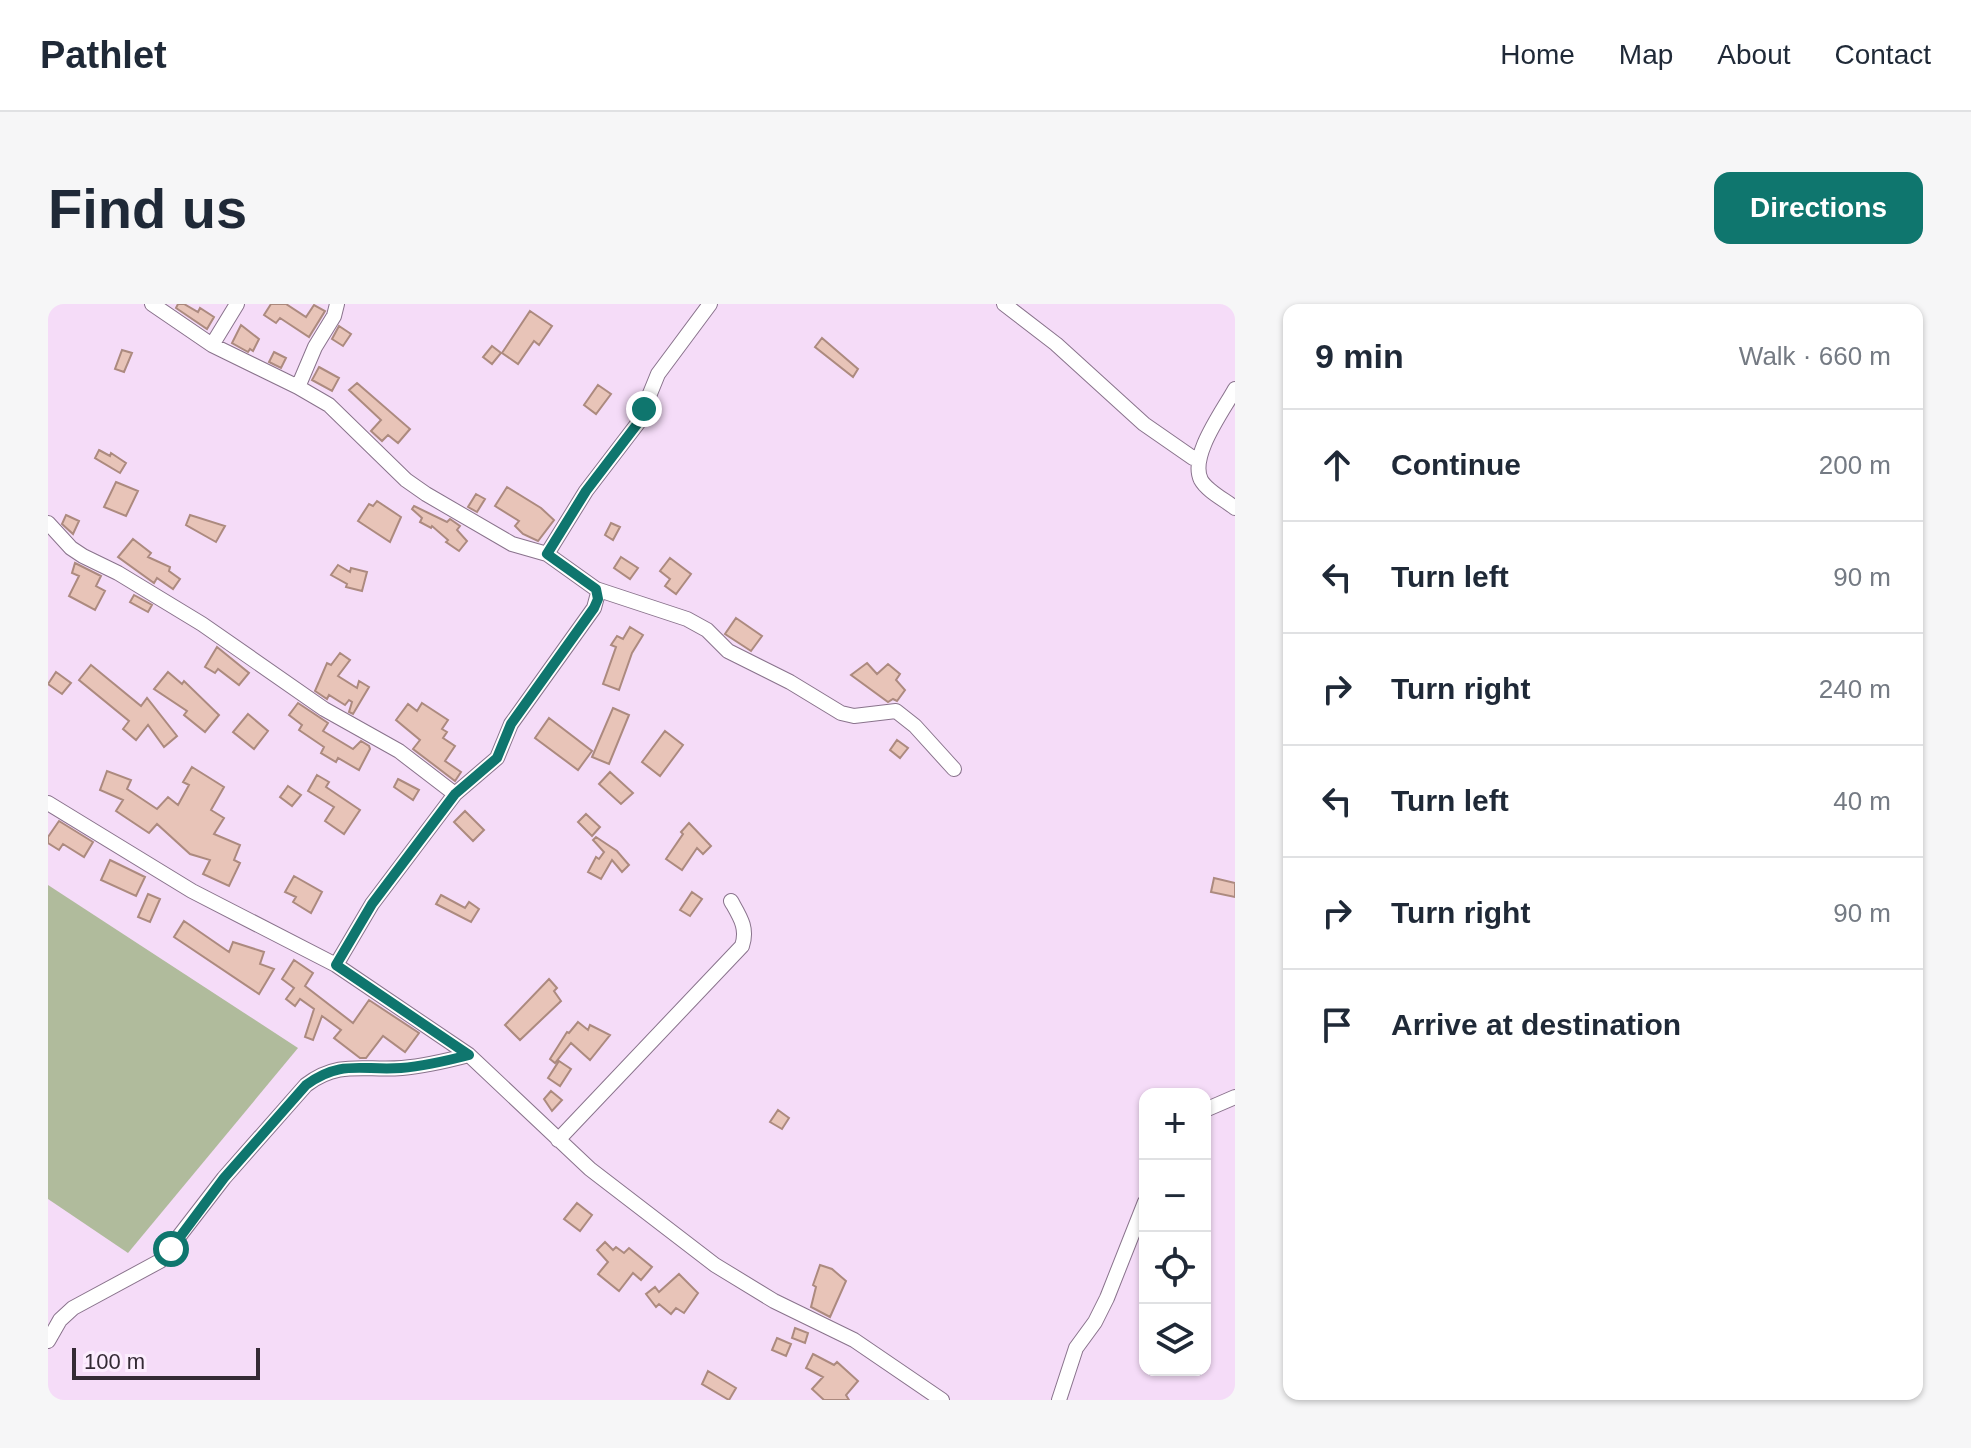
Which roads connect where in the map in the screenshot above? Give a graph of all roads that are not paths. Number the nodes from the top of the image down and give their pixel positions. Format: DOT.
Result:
graph roads {
  1 [pos="152,304"];
  2 [pos="237,304"];
  3 [pos="337,304"];
  4 [pos="710,304"];
  5 [pos="1004,304"];
  6 [pos="212,345"];
  7 [pos="298,387"];
  8 [pos="1235,389"];
  9 [pos="1193,458"];
  10 [pos="1235,508"];
  11 [pos="48,523"];
  12 [pos="547,554"];
  13 [pos="596,589"];
  14 [pos="954,769"];
  15 [pos="455,794"];
  16 [pos="48,803"];
  17 [pos="731,901"];
  18 [pos="336,965"];
  19 [pos="469,1055"];
  20 [pos="1235,1097"];
  21 [pos="1211,1107"];
  22 [pos="558,1140"];
  23 [pos="1139,1217"];
  24 [pos="48,1341"];
  25 [pos="942,1400"];
  26 [pos="1059,1400"];
  1 -- 6 [label="street"];
  2 -- 6 [label="street"];
  3 -- 7 [label="street"];
  4 -- 12 [label="street"];
  5 -- 9 [label="street"];
  6 -- 7 [label="street"];
  7 -- 12 [label="street"];
  8 -- 10 [label="street"];
  11 -- 15 [label="street"];
  12 -- 13 [label="street"];
  13 -- 14 [label="street"];
  13 -- 15 [label="street"];
  15 -- 18 [label="street"];
  16 -- 18 [label="street"];
  17 -- 22 [label="street"];
  18 -- 19 [label="street"];
  19 -- 22 [label="street"];
  19 -- 24 [label="street"];
  20 -- 21 [label="street"];
  22 -- 25 [label="street"];
  23 -- 26 [label="street"];
}
